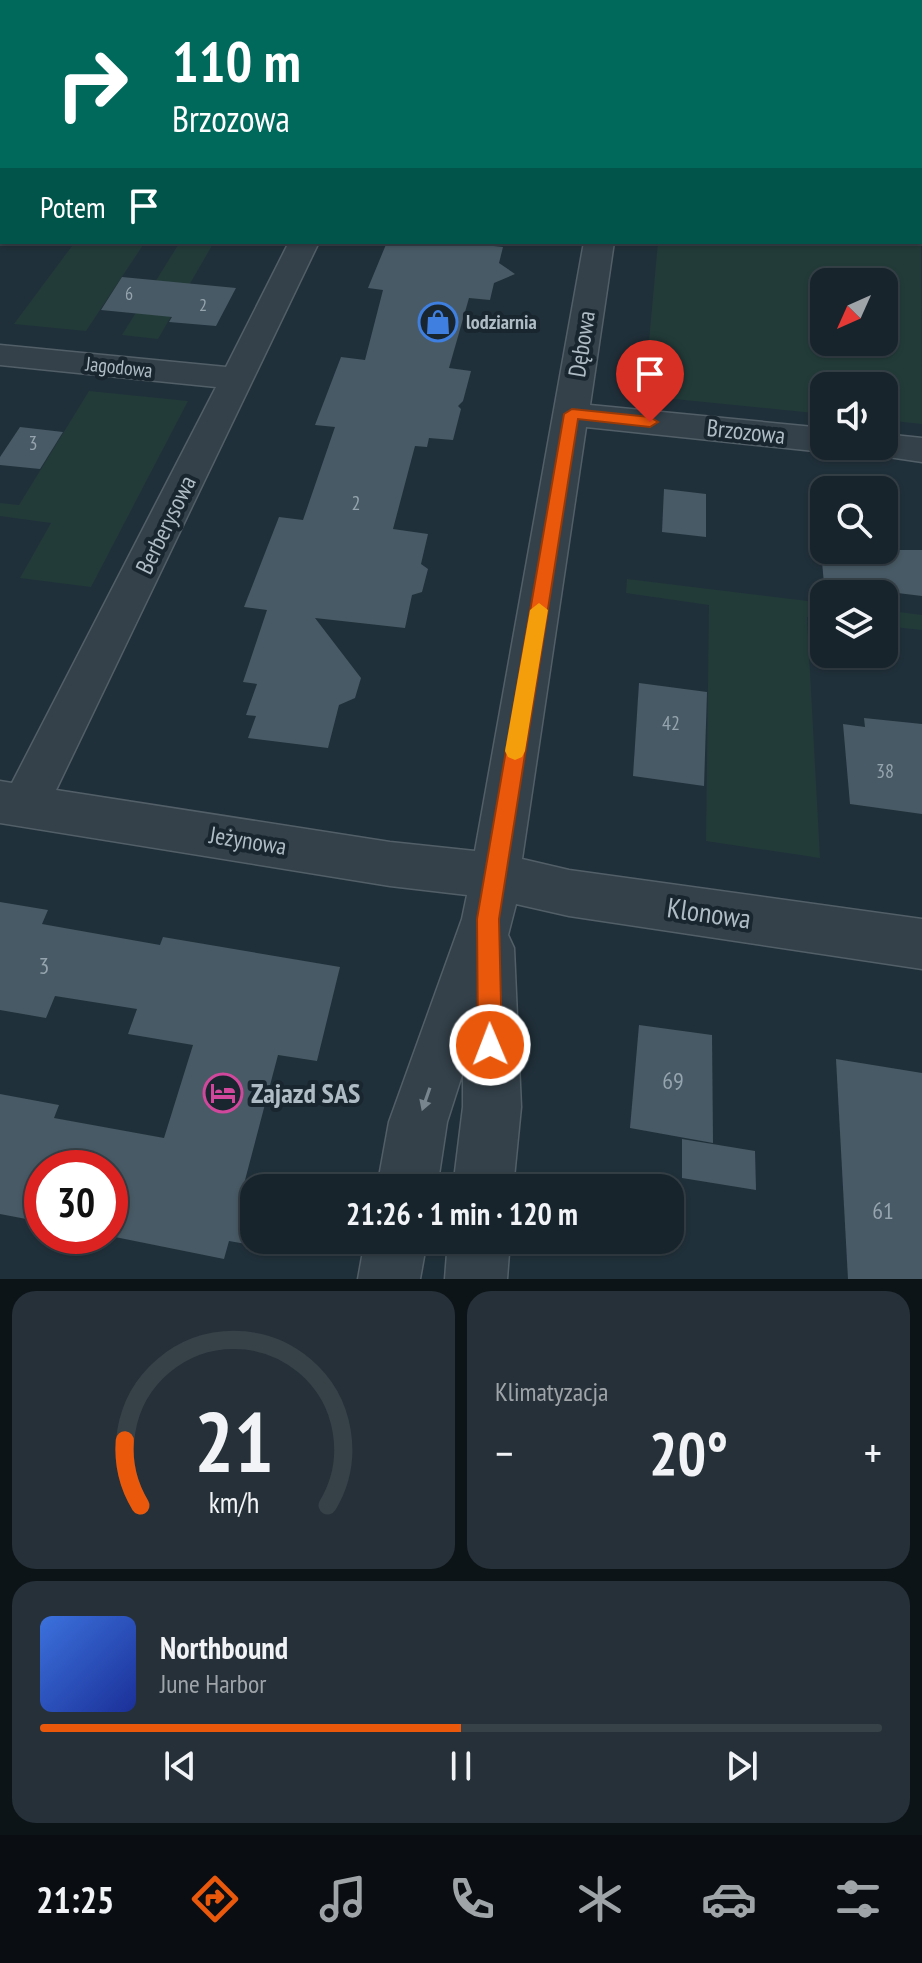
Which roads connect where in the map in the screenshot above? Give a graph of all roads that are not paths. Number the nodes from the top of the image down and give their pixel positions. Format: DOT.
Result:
graph roads {
  1 [pos="303,244"];
  2 [pos="599,244"];
  3 [pos="0,355"];
  4 [pos="238,379"];
  5 [pos="572,414"];
  6 [pos="810,439"];
  7 [pos="898,448"];
  8 [pos="922,450"];
  9 [pos="12,804"];
  10 [pos="492,898"];
  11 [pos="922,944"];
  12 [pos="409,1174"];
  13 [pos="485,1174"];
  14 [pos="393,1254"];
  15 [pos="478,1254"];
  16 [pos="389,1279"];
  17 [pos="476,1279"];
  1 -- 4 [label="street, Berberysowa"];
  2 -- 5 [label="street, Dębowa"];
  3 -- 4 [label="street, Jagodowa"];
  4 -- 9 [label="street, Berberysowa"];
  5 -- 6 [label="street, Brzozowa"];
  5 -- 10 [label="street, Dębowa"];
  7 -- 8 [label="street"];
  9 -- 10 [label="street, Jeżynowa"];
  10 -- 11 [label="street, Klonowa"];
  10 -- 12 [label="street, Dębowa, one-way"];
  10 -- 13 [label="street, Dębowa"];
  14 -- 16 [label="street"];
  15 -- 17 [label="street"];
}
